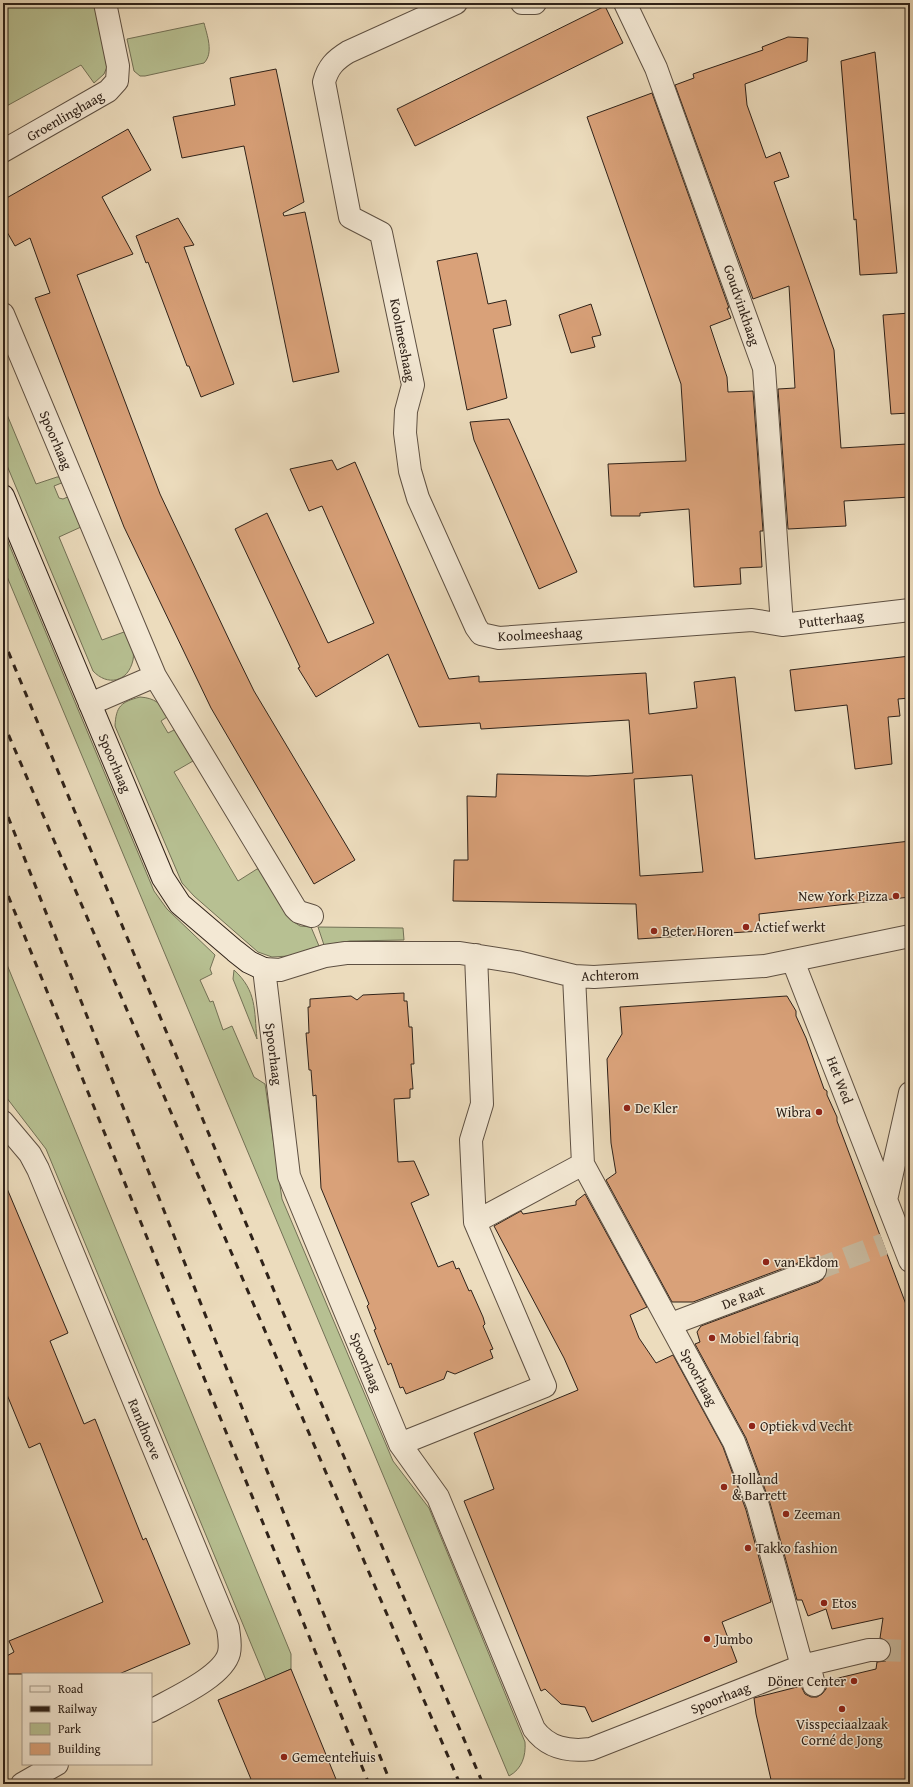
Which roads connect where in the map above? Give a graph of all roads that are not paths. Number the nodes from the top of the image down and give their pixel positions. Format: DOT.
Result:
graph roads {
  1 [pos="105,3"];
  2 [pos="456,3"];
  3 [pos="522,3"];
  4 [pos="535,3"];
  5 [pos="625,3"];
  6 [pos="3,151"];
  7 [pos="3,314"];
  8 [pos="3,496"];
  9 [pos="910,610"];
  10 [pos="752,620"];
  11 [pos="782,625"];
  12 [pos="155,676"];
  13 [pos="90,704"];
  14 [pos="312,916"];
  15 [pos="910,936"];
  16 [pos="476,955"];
  17 [pos="793,961"];
  18 [pos="264,969"];
  19 [pos="574,976"];
  20 [pos="910,1093"];
  21 [pos="3,1122"];
  22 [pos="584,1164"];
  23 [pos="886,1200"];
  24 [pos="475,1222"];
  25 [pos="898,1239"];
  26 [pos="910,1261"];
  27 [pos="815,1270"];
  28 [pos="671,1324"];
  29 [pos="400,1444"];
  30 [pos="879,1650"];
  31 [pos="808,1672"];
  32 [pos="152,1710"];
  33 [pos="55,1765"];
  34 [pos="22,1784"];
  1 -- 6 [label="street, Groenlinghaag"];
  2 -- 10 [label="street, Koolmeeshaag"];
  3 -- 4 [label="street"];
  5 -- 11 [label="street, Goudvinkhaag"];
  7 -- 12 [label="street, Spoorhaag"];
  8 -- 13 [label="street, Spoorhaag"];
  9 -- 11 [label="street, Putterhaag"];
  10 -- 11 [label="street, Putterhaag"];
  12 -- 13 [label="street"];
  12 -- 14 [label="street, Spoorhaag"];
  13 -- 18 [label="street, Spoorhaag"];
  15 -- 17 [label="street, Achterom"];
  16 -- 18 [label="street, Achterom"];
  16 -- 19 [label="street, Achterom"];
  16 -- 24 [label="street"];
  17 -- 19 [label="street, Achterom"];
  17 -- 23 [label="street, Het Wed"];
  18 -- 29 [label="street, Spoorhaag"];
  19 -- 22 [label="street, Spoorhaag"];
  20 -- 23 [label="street"];
  21 -- 32 [label="street, Randhoeve"];
  22 -- 24 [label="street"];
  22 -- 28 [label="street, Spoorhaag"];
  23 -- 25 [label="street, Het Wed"];
  24 -- 29 [label="street"];
  25 -- 26 [label="street, Het Wed"];
  27 -- 28 [label="street, De Raat"];
  28 -- 31 [label="street, Spoorhaag"];
  29 -- 31 [label="street, Spoorhaag"];
  30 -- 31 [label="street"];
  33 -- 34 [label="street"];
}
